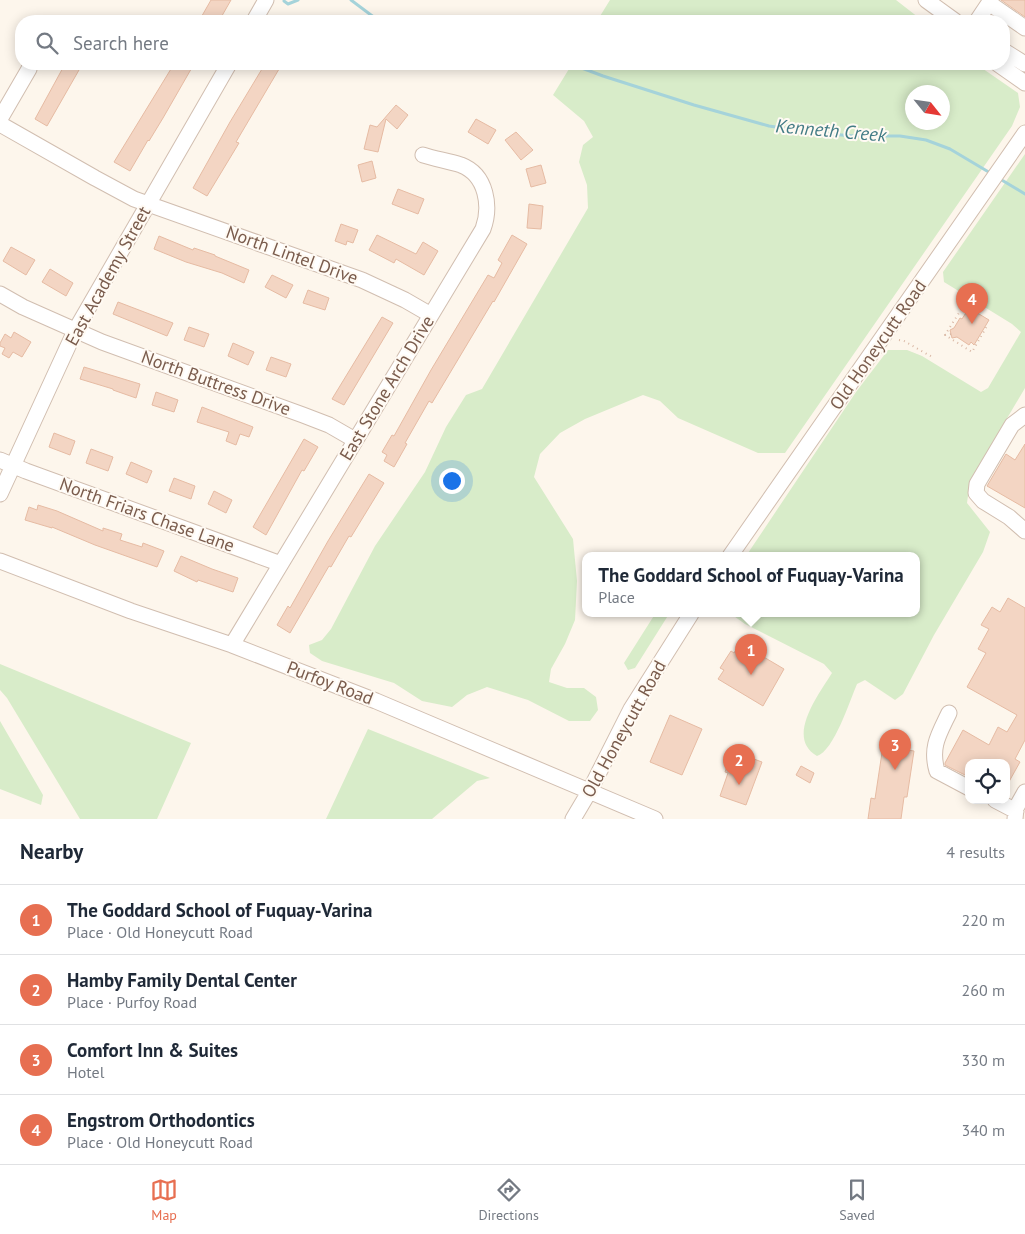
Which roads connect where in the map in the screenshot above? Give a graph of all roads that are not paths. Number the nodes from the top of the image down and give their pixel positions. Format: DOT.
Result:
graph roads {
  1 [pos="266,0"];
  2 [pos="926,0"];
  3 [pos="990,2"];
  4 [pos="257,15"];
  5 [pos="947,15"];
  6 [pos="981,15"];
  7 [pos="1008,15"];
  8 [pos="1010,17"];
  9 [pos="1025,28"];
  10 [pos="1010,55"];
  11 [pos="1025,64"];
  12 [pos="28,70"];
  13 [pos="226,70"];
  14 [pos="1007,70"];
  15 [pos="1025,83"];
  16 [pos="0,119"];
  17 [pos="0,124"];
  18 [pos="1025,133"];
  19 [pos="423,155"];
  20 [pos="148,204"];
  21 [pos="0,294"];
  22 [pos="431,315"];
  23 [pos="75,331"];
  24 [pos="1025,415"];
  25 [pos="355,440"];
  26 [pos="7,463"];
  27 [pos="0,494"];
  28 [pos="1025,531"];
  29 [pos="733,552"];
  30 [pos="0,561"];
  31 [pos="281,564"];
  32 [pos="689,617"];
  33 [pos="232,645"];
  34 [pos="949,713"];
  35 [pos="965,786"];
  36 [pos="589,792"];
  37 [pos="1025,792"];
  38 [pos="1000,804"];
  39 [pos="1015,815"];
  40 [pos="573,819"];
  41 [pos="655,819"];
  1 -- 4 [label="street"];
  2 -- 5 [label="street"];
  3 -- 6 [label="street"];
  3 -- 7 [label="street"];
  8 -- 9 [label="street"];
  10 -- 11 [label="street"];
  12 -- 16 [label="street"];
  13 -- 20 [label="street, East Academy Street"];
  14 -- 15 [label="street"];
  17 -- 20 [label="street, North Lintel Drive"];
  18 -- 29 [label="street, Old Honeycutt Road"];
  19 -- 22 [label="street, East Stone Arch Drive"];
  20 -- 22 [label="street, North Lintel Drive"];
  20 -- 23 [label="street, East Academy Street"];
  21 -- 23 [label="street, North Buttress Drive"];
  22 -- 25 [label="street, East Stone Arch Drive"];
  23 -- 25 [label="street, North Buttress Drive"];
  23 -- 26 [label="street, East Academy Street"];
  24 -- 28 [label="street"];
  25 -- 31 [label="street, East Stone Arch Drive"];
  26 -- 27 [label="street, East Academy Street"];
  26 -- 31 [label="street, North Friars Chase Lane"];
  30 -- 33 [label="street, Purfoy Road"];
  31 -- 33 [label="street, East Stone Arch Drive"];
  32 -- 36 [label="street, Old Honeycutt Road"];
  33 -- 36 [label="street, Purfoy Road"];
  34 -- 35 [label="street"];
  36 -- 40 [label="street, Old Honeycutt Road"];
  36 -- 41 [label="street, Purfoy Road"];
  37 -- 39 [label="street"];
  38 -- 39 [label="street"];
}
